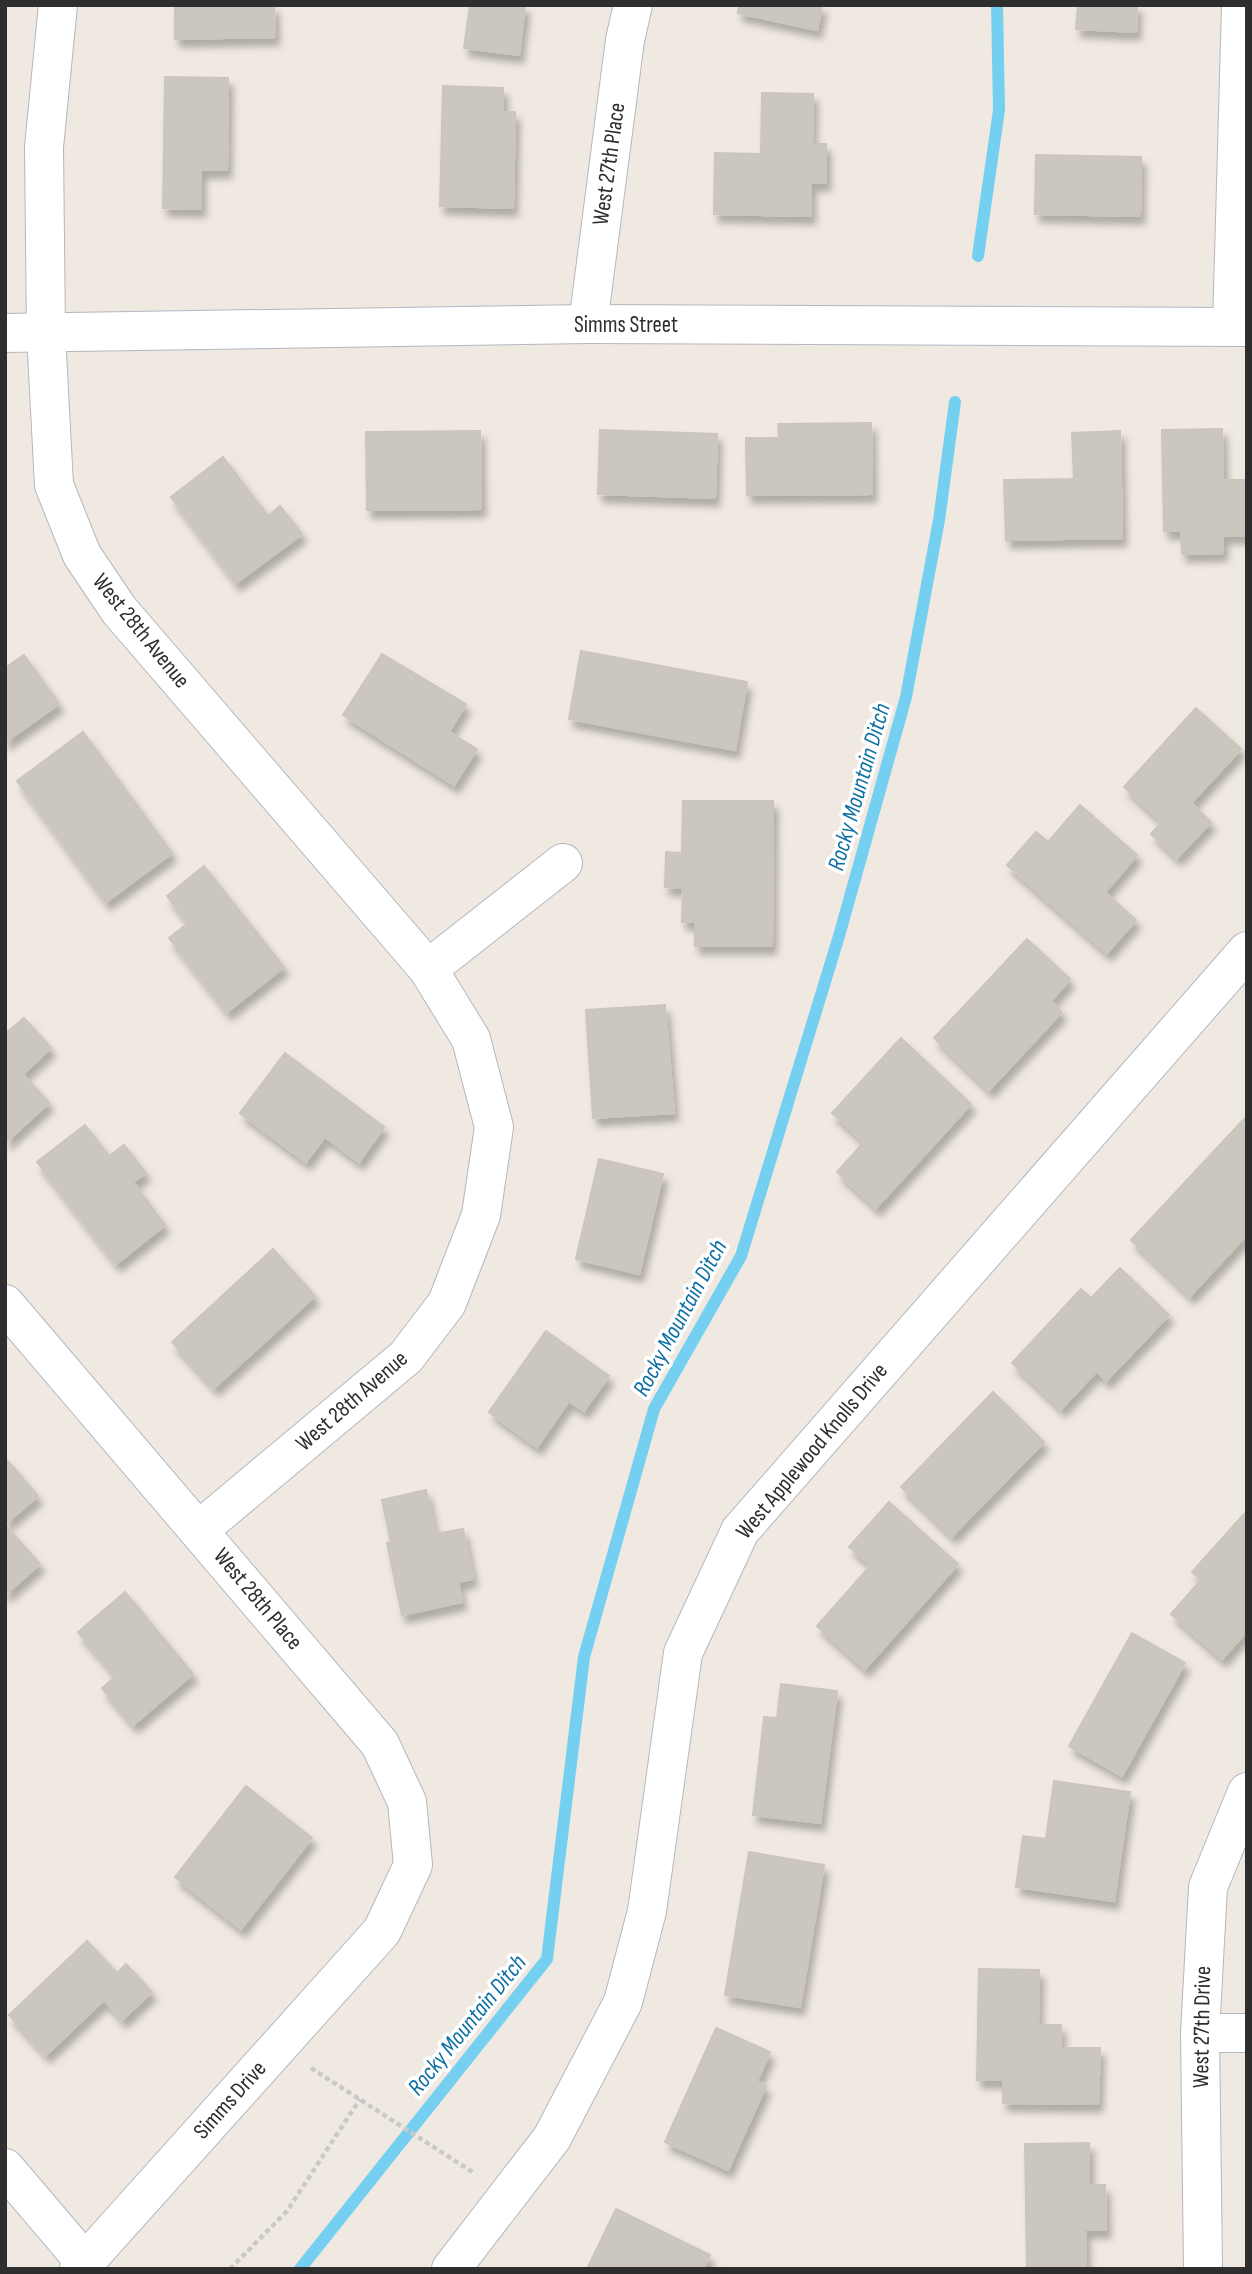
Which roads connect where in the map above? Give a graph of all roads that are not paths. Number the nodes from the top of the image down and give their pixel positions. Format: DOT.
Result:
graph roads {
  1 [pos="58,5"];
  2 [pos="633,5"];
  3 [pos="1241,5"];
  4 [pos="588,324"];
  5 [pos="1240,327"];
  6 [pos="5,333"];
  7 [pos="46,334"];
  8 [pos="563,863"];
  9 [pos="1247,951"];
  10 [pos="428,969"];
  11 [pos="5,1304"];
  12 [pos="199,1530"];
  13 [pos="1247,1792"];
  14 [pos="382,1931"];
  15 [pos="1200,2033"];
  16 [pos="1247,2033"];
  17 [pos="5,2168"];
  18 [pos="82,2265"];
  19 [pos="451,2269"];
  20 [pos="1203,2269"];
  1 -- 7 [label="street, West 28th Avenue"];
  2 -- 4 [label="street, West 27th Place"];
  3 -- 5 [label="street"];
  4 -- 5 [label="street, Simms Street"];
  4 -- 7 [label="street, Simms Street"];
  6 -- 7 [label="street, Simms Street"];
  7 -- 10 [label="street, West 28th Avenue"];
  8 -- 10 [label="street"];
  9 -- 19 [label="street, West Applewood Knolls Drive"];
  10 -- 12 [label="street, West 28th Avenue"];
  11 -- 12 [label="street, West 28th Place"];
  12 -- 14 [label="street, West 28th Place"];
  13 -- 15 [label="street, West 27th Drive"];
  14 -- 18 [label="street, Simms Drive"];
  15 -- 16 [label="street"];
  15 -- 20 [label="street, West 27th Drive"];
  17 -- 18 [label="street"];
}
